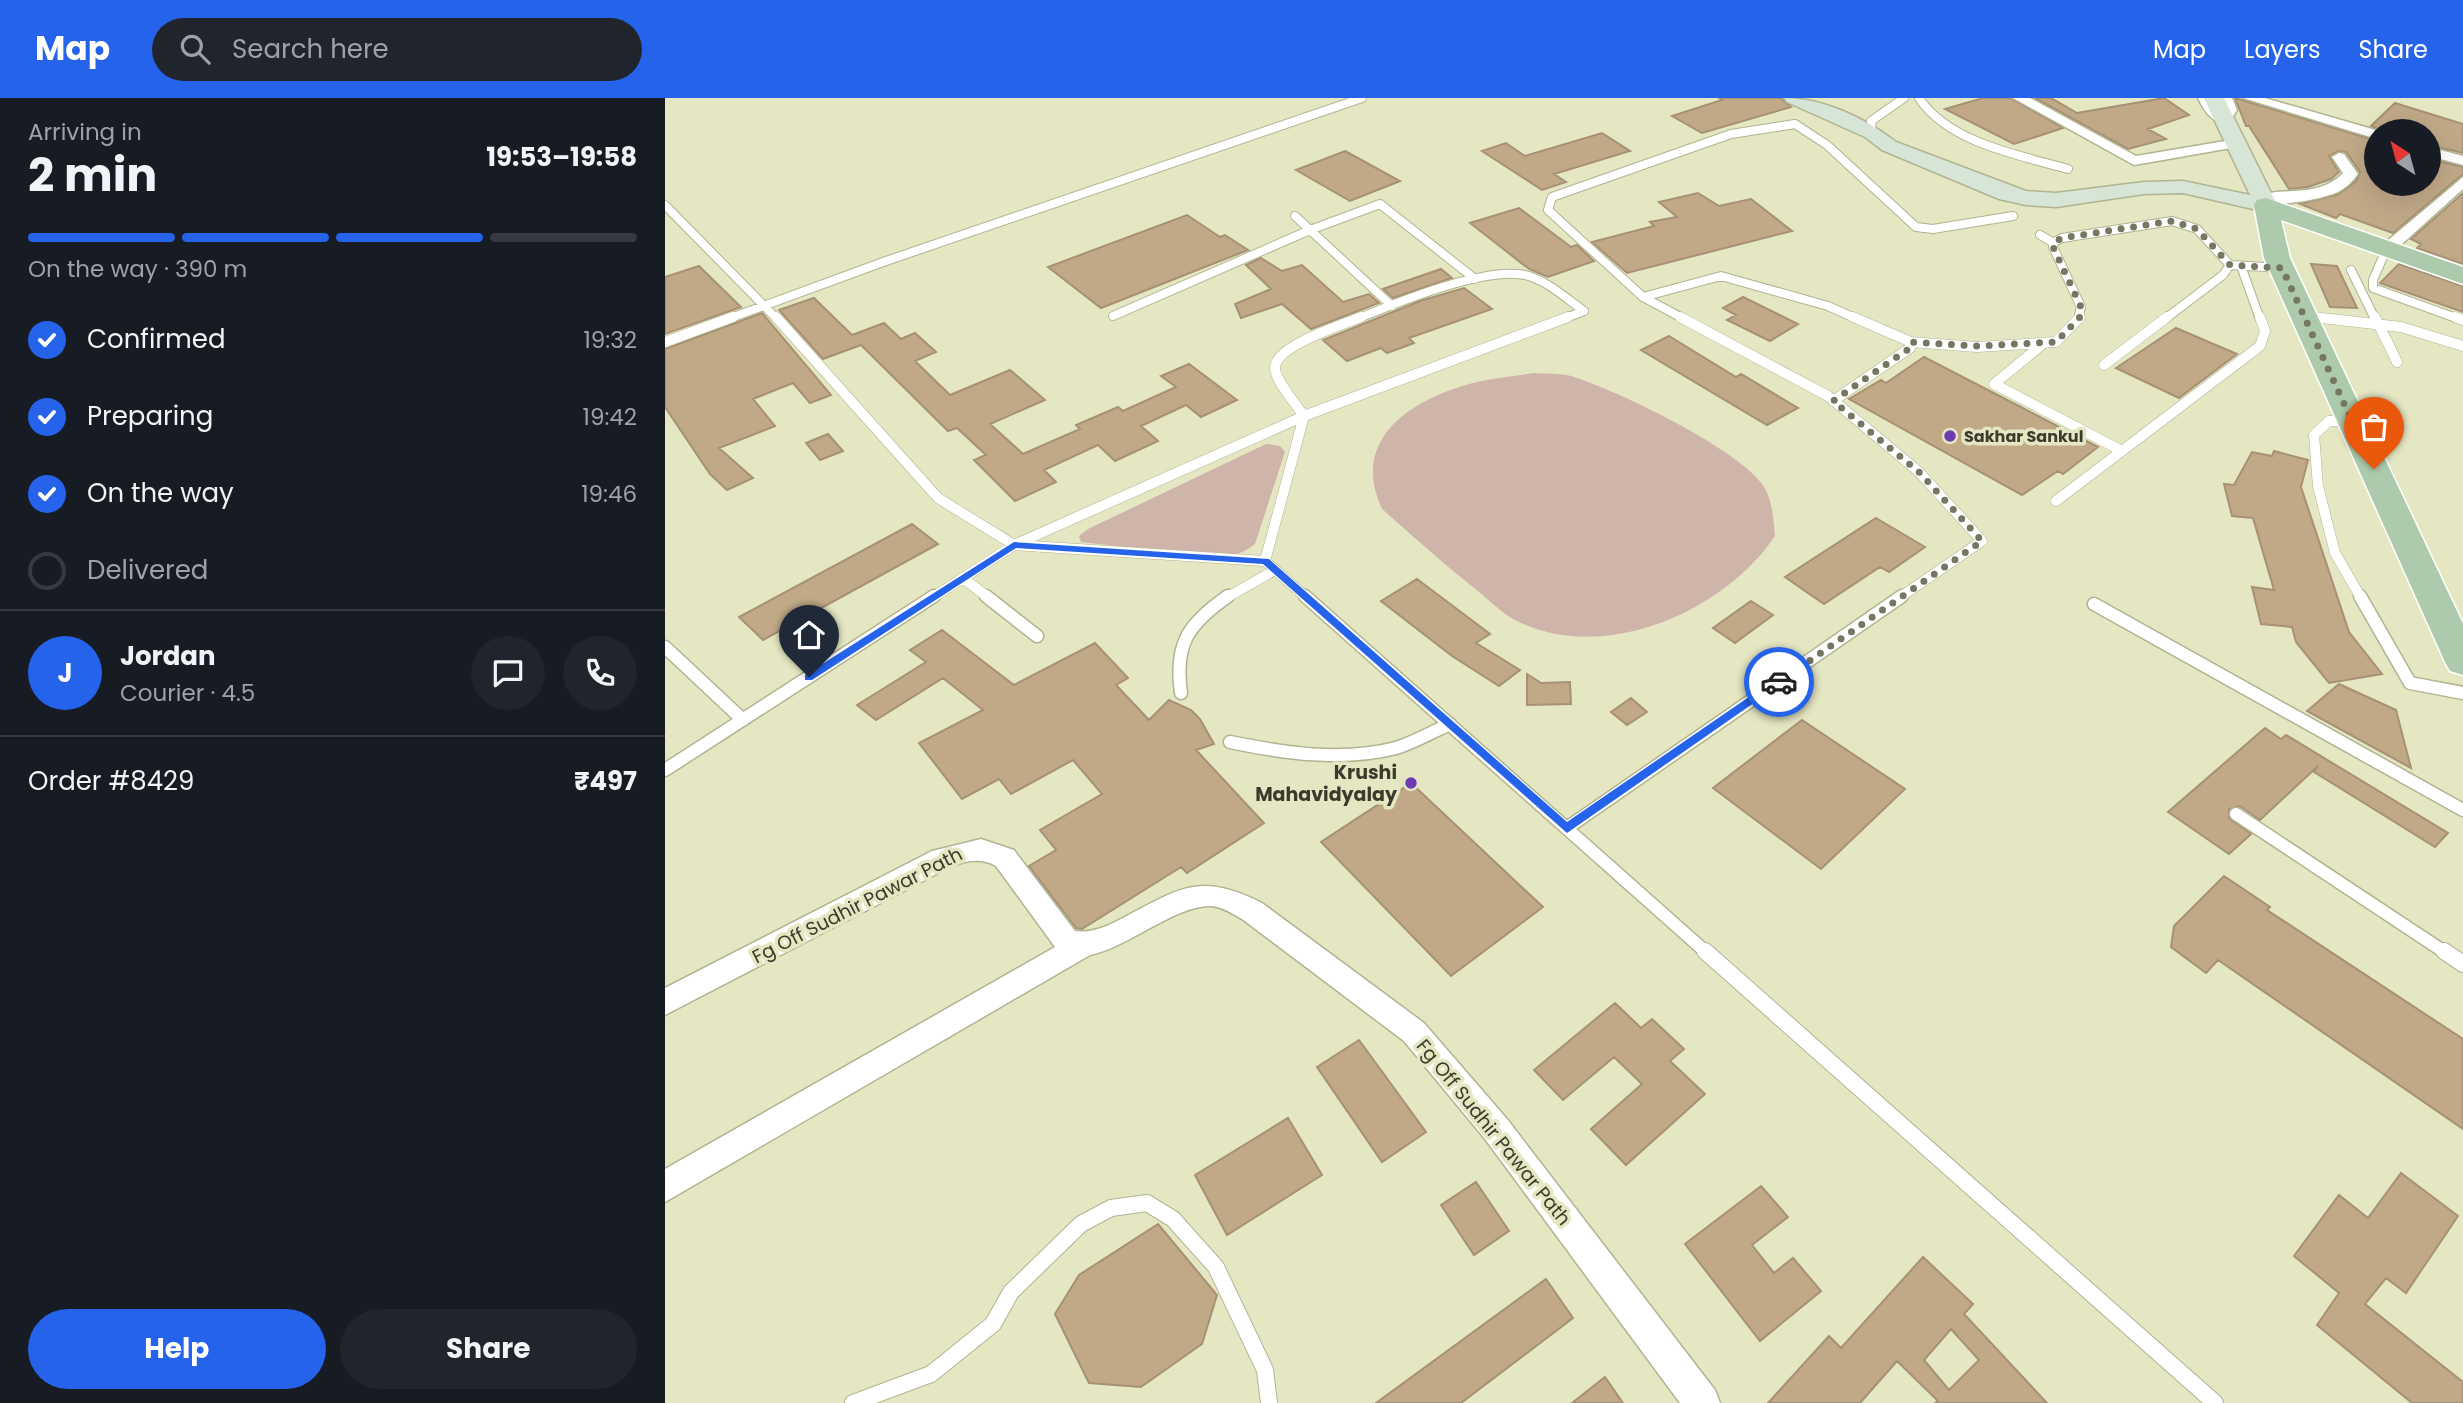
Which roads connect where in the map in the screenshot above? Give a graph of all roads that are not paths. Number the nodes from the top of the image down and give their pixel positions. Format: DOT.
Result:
graph roads {
  1 [pos="1362,98"];
  2 [pos="1794,98"];
  3 [pos="1904,98"];
  4 [pos="1919,98"];
  5 [pos="2020,98"];
  6 [pos="2250,98"];
  7 [pos="2217,105"];
  8 [pos="2364,131"];
  9 [pos="1872,133"];
  10 [pos="2237,143"];
  11 [pos="2441,155"];
  12 [pos="2339,157"];
  13 [pos="2463,161"];
  14 [pos="2069,169"];
  15 [pos="2463,181"];
  16 [pos="665,205"];
  17 [pos="2267,212"];
  18 [pos="1295,216"];
  19 [pos="2013,216"];
  20 [pos="1310,230"];
  21 [pos="2040,235"];
  22 [pos="2054,243"];
  23 [pos="2386,250"];
  24 [pos="2230,265"];
  25 [pos="2241,266"];
  26 [pos="2282,268"];
  27 [pos="2351,270"];
  28 [pos="2463,276"];
  29 [pos="1475,279"];
  30 [pos="1643,297"];
  31 [pos="765,305"];
  32 [pos="1392,306"];
  33 [pos="1113,316"];
  34 [pos="2303,316"];
  35 [pos="2463,320"];
  36 [pos="2380,325"];
  37 [pos="665,342"];
  38 [pos="1911,342"];
  39 [pos="2044,343"];
  40 [pos="2463,346"];
  41 [pos="2397,362"];
  42 [pos="2104,365"];
  43 [pos="1833,401"];
  44 [pos="1304,416"];
  45 [pos="2352,421"];
  46 [pos="2122,451"];
  47 [pos="2056,501"];
  48 [pos="1014,545"];
  49 [pos="1270,565"];
  50 [pos="963,578"];
  51 [pos="2094,604"];
  52 [pos="1037,636"];
  53 [pos="665,647"];
  54 [pos="2463,662"];
  55 [pos="1181,693"];
  56 [pos="2463,693"];
  57 [pos="743,720"];
  58 [pos="1450,724"];
  59 [pos="1230,741"];
  60 [pos="665,770"];
  61 [pos="2463,810"];
  62 [pos="2236,814"];
  63 [pos="1567,828"];
  64 [pos="1080,946"];
  65 [pos="2463,964"];
  66 [pos="665,1002"];
  67 [pos="665,1186"];
  68 [pos="853,1403"];
  69 [pos="1269,1403"];
  70 [pos="1702,1403"];
  71 [pos="2214,1403"];
  1 -- 31 [label="lane"];
  2 -- 9 [label="main road"];
  3 -- 9 [label="lane"];
  4 -- 14 [label="lane"];
  5 -- 10 [label="street"];
  6 -- 8 [label="street"];
  7 -- 10 [label="main road"];
  9 -- 17 [label="main road"];
  10 -- 17 [label="main road"];
  11 -- 13 [label="street"];
  12 -- 17 [label="street"];
  15 -- 23 [label="street"];
  16 -- 31 [label="lane"];
  17 -- 23 [label="main road"];
  17 -- 26 [label="main road"];
  18 -- 20 [label="lane"];
  19 -- 30 [label="lane"];
  20 -- 29 [label="lane"];
  20 -- 32 [label="lane"];
  20 -- 33 [label="lane"];
  21 -- 22 [label="lane"];
  22 -- 24 [label="lane"];
  22 -- 39 [label="lane"];
  23 -- 28 [label="main road"];
  23 -- 35 [label="lane"];
  24 -- 25 [label="lane"];
  24 -- 42 [label="lane"];
  25 -- 26 [label="lane"];
  25 -- 46 [label="lane"];
  26 -- 34 [label="main road"];
  27 -- 36 [label="lane"];
  29 -- 32 [label="lane"];
  29 -- 44 [label="lane"];
  30 -- 38 [label="lane"];
  30 -- 43 [label="lane"];
  31 -- 37 [label="lane"];
  31 -- 48 [label="lane"];
  32 -- 44 [label="lane"];
  34 -- 36 [label="lane"];
  34 -- 45 [label="main road"];
  36 -- 40 [label="lane"];
  36 -- 41 [label="lane"];
  38 -- 39 [label="lane"];
  38 -- 43 [label="lane"];
  39 -- 46 [label="lane"];
  43 -- 63 [label="lane"];
  44 -- 48 [label="lane"];
  44 -- 49 [label="lane"];
  45 -- 54 [label="main road"];
  45 -- 56 [label="lane"];
  46 -- 47 [label="lane"];
  48 -- 49 [label="lane"];
  48 -- 50 [label="lane"];
  49 -- 55 [label="lane"];
  49 -- 58 [label="lane"];
  50 -- 52 [label="lane"];
  50 -- 57 [label="lane"];
  51 -- 61 [label="lane"];
  53 -- 57 [label="lane"];
  57 -- 60 [label="lane"];
  58 -- 59 [label="lane"];
  58 -- 63 [label="lane"];
  62 -- 65 [label="lane"];
  63 -- 71 [label="lane"];
  64 -- 66 [label="street, Fg Off Sudhir Pawar Path"];
  64 -- 67 [label="street"];
  64 -- 70 [label="street, Fg Off Sudhir Pawar Path"];
  68 -- 69 [label="lane"];
}
